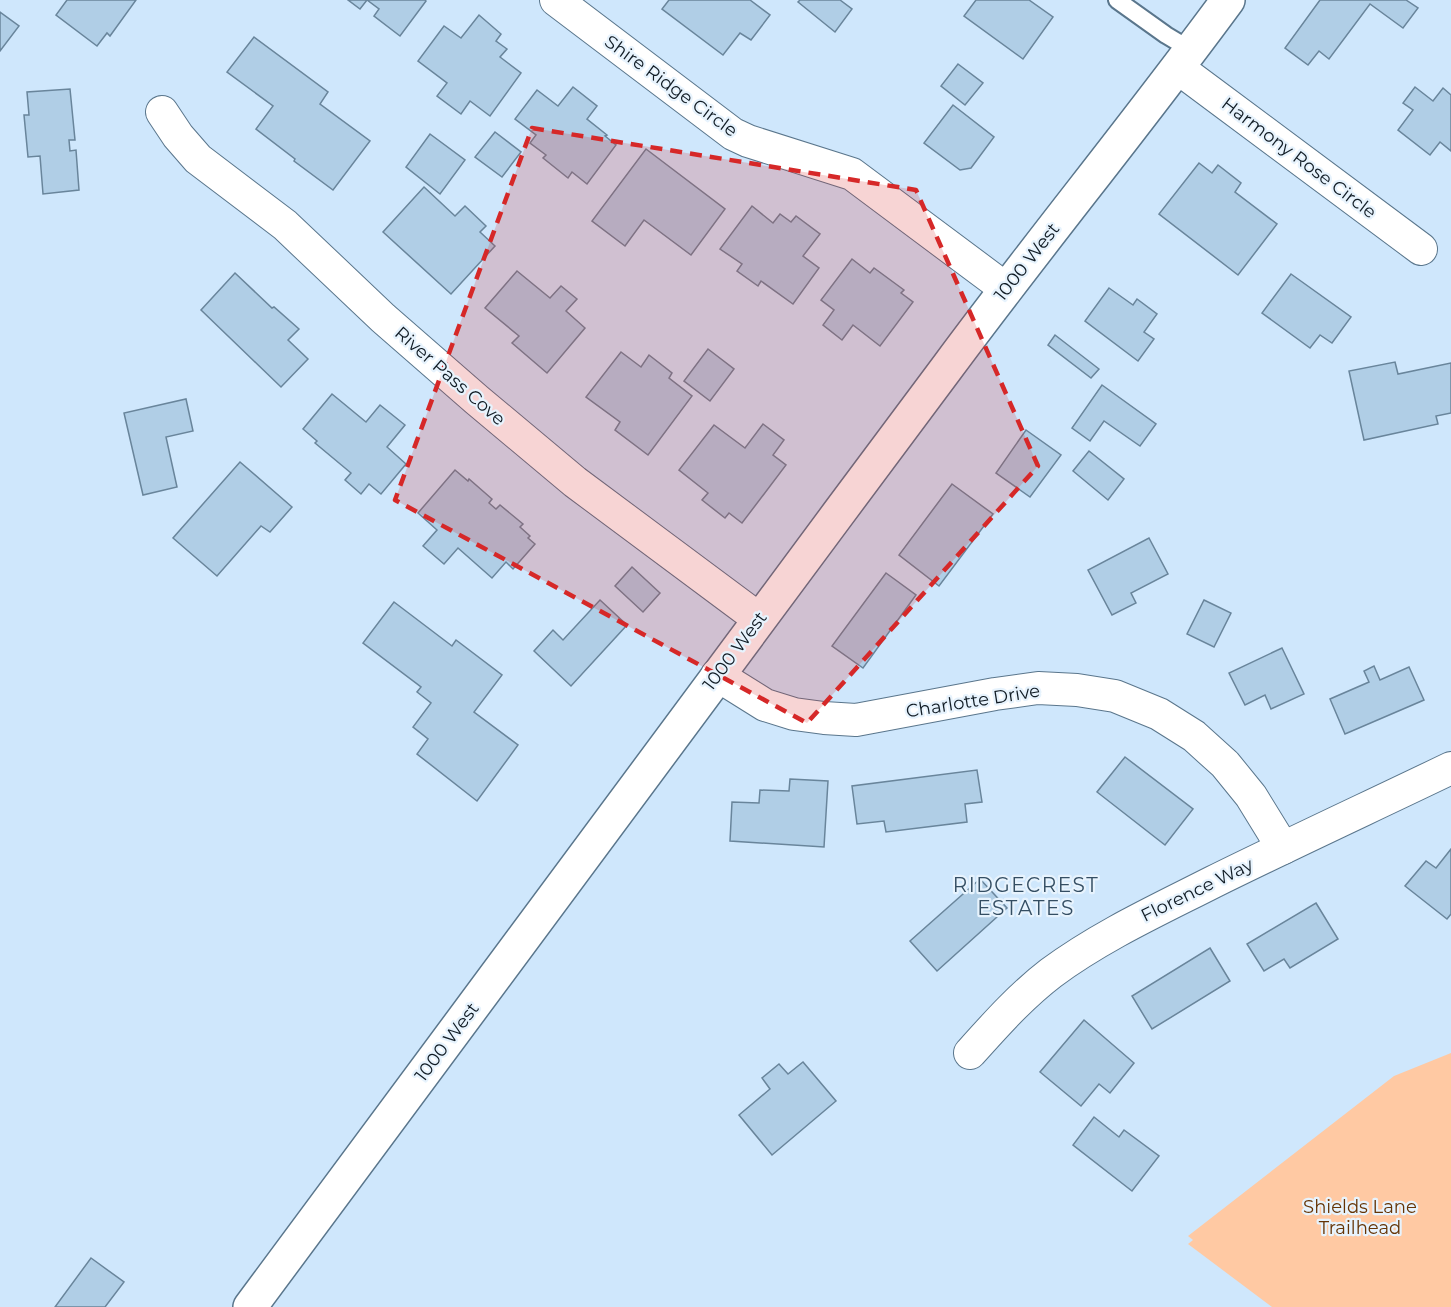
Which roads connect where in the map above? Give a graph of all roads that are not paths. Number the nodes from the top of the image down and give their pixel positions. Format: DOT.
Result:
graph roads {
  1 [pos="556,0"];
  2 [pos="1117,0"];
  3 [pos="1228,0"];
  4 [pos="1185,59"];
  5 [pos="162,111"];
  6 [pos="1421,249"];
  7 [pos="1006,289"];
  8 [pos="759,619"];
  9 [pos="717,675"];
  10 [pos="1451,768"];
  11 [pos="1283,848"];
  12 [pos="970,1053"];
  13 [pos="250,1307"];
  1 -- 7 [label="street, Shire Ridge Circle"];
  2 -- 4 [label="lane"];
  3 -- 4 [label="street, 1000 West"];
  4 -- 6 [label="street, Harmony Rose Circle"];
  4 -- 7 [label="street, 1000 West"];
  5 -- 8 [label="street, River Pass Cove"];
  7 -- 8 [label="street, 1000 West"];
  8 -- 9 [label="street, 1000 West"];
  9 -- 11 [label="street, Charlotte Drive"];
  9 -- 13 [label="street, 1000 West"];
  10 -- 11 [label="street, Florence Way"];
  11 -- 12 [label="street, Florence Way"];
}
